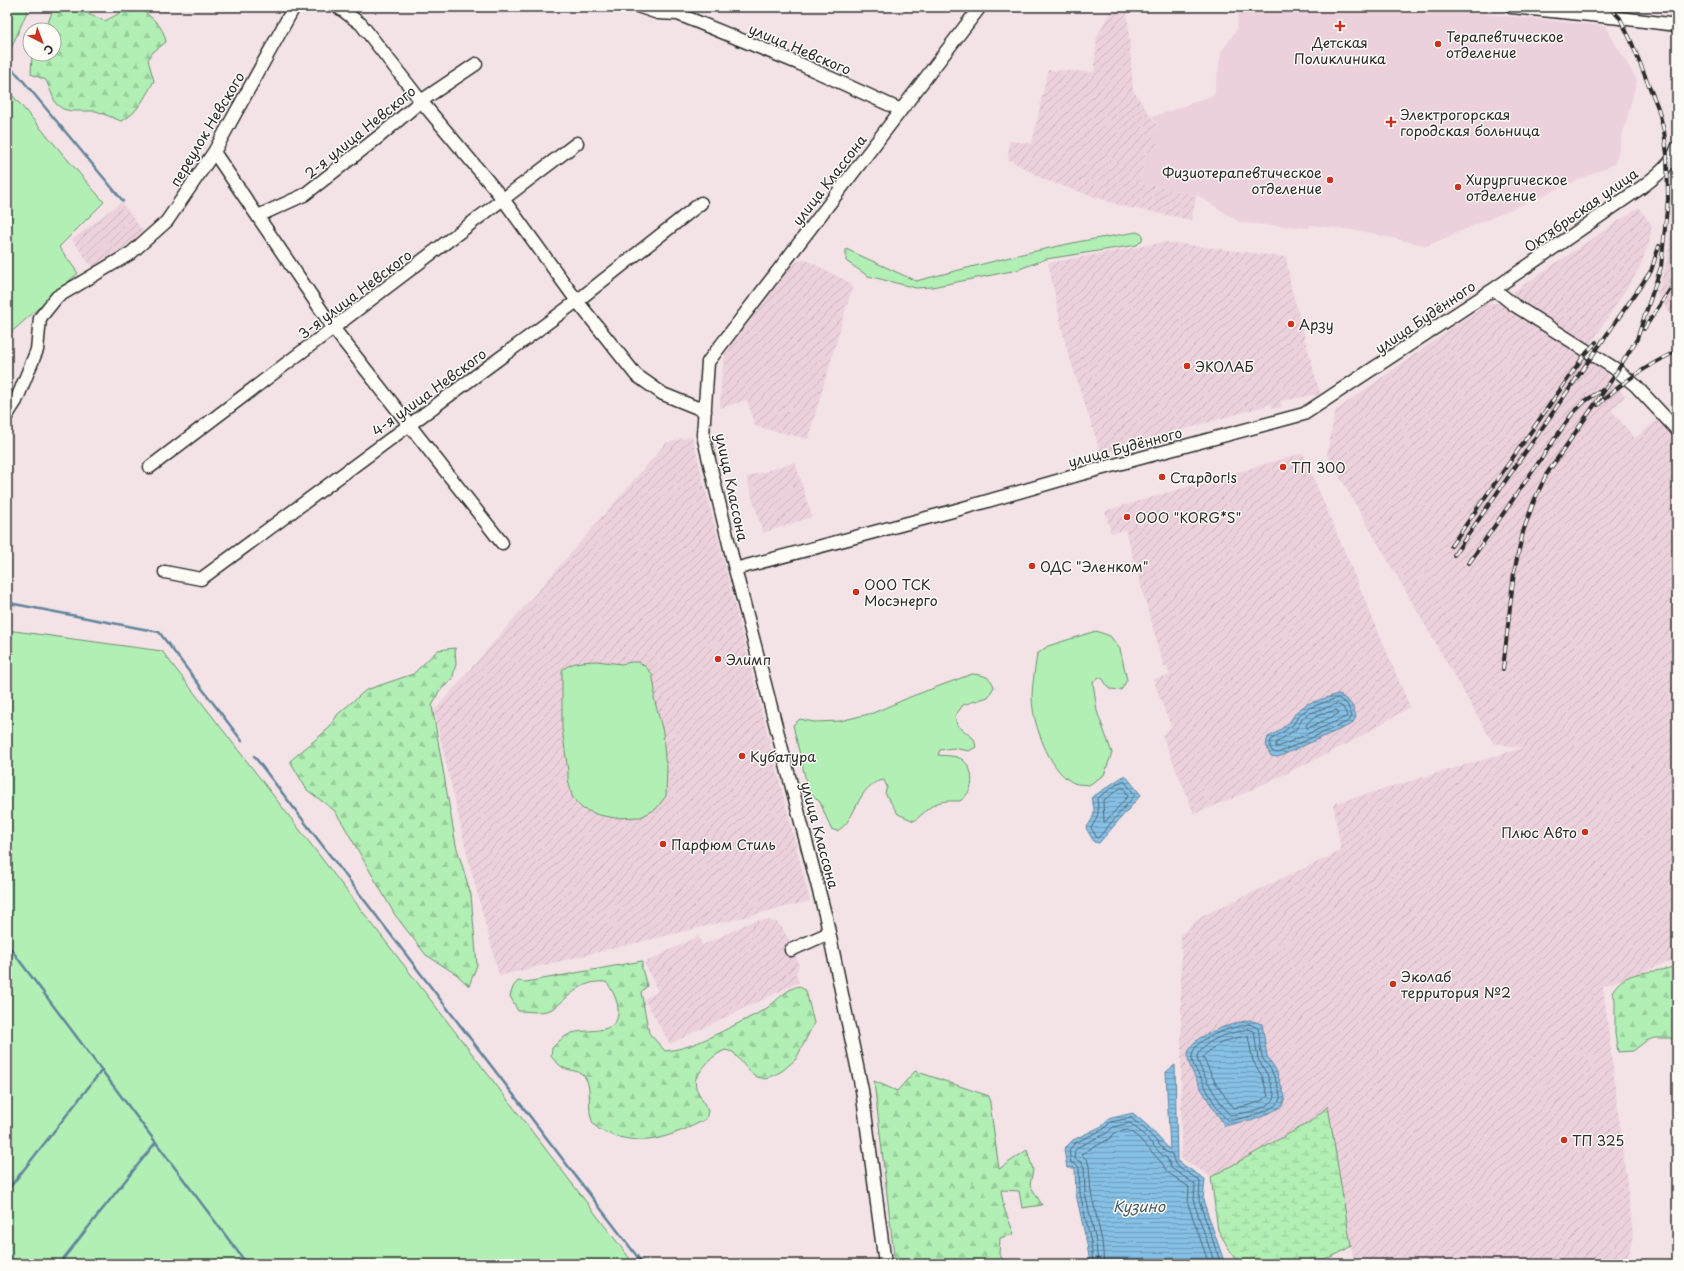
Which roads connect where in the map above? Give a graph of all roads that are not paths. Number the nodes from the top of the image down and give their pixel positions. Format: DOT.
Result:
graph roads {
  1 [pos="294,7"];
  2 [pos="338,7"];
  3 [pos="640,7"];
  4 [pos="980,7"];
  5 [pos="1511,7"];
  6 [pos="678,11"];
  7 [pos="1677,25"];
  8 [pos="476,64"];
  9 [pos="421,101"];
  10 [pos="901,110"];
  11 [pos="577,143"];
  12 [pos="1677,148"];
  13 [pos="214,152"];
  14 [pos="502,199"];
  15 [pos="701,203"];
  16 [pos="258,216"];
  17 [pos="1494,289"];
  18 [pos="576,301"];
  19 [pos="334,329"];
  20 [pos="705,411"];
  21 [pos="7,415"];
  22 [pos="409,425"];
  23 [pos="1677,430"];
  24 [pos="150,467"];
  25 [pos="502,543"];
  26 [pos="735,569"];
  27 [pos="165,572"];
  28 [pos="829,933"];
  29 [pos="790,950"];
  30 [pos="886,1264"];
  1 -- 13 [label="street, переулок Невского"];
  2 -- 9 [label="street"];
  3 -- 6 [label="street, улица Невского"];
  4 -- 10 [label="street, улица Классона"];
  5 -- 7 [label="street"];
  6 -- 10 [label="street, улица Невского"];
  8 -- 9 [label="street, 2-я улица Невского"];
  9 -- 14 [label="street"];
  9 -- 16 [label="street, 2-я улица Невского"];
  10 -- 20 [label="street, улица Классона"];
  11 -- 14 [label="street, 3-я улица Невского"];
  12 -- 17 [label="street, Октябрьская улица"];
  13 -- 16 [label="street"];
  13 -- 21 [label="street, переулок Невского"];
  14 -- 18 [label="street"];
  14 -- 19 [label="street, 3-я улица Невского"];
  15 -- 18 [label="street, 4-я улица Невского"];
  16 -- 19 [label="street"];
  17 -- 23 [label="street"];
  17 -- 26 [label="street, улица Будённого"];
  18 -- 20 [label="street"];
  18 -- 22 [label="street, 4-я улица Невского"];
  19 -- 22 [label="street"];
  19 -- 24 [label="street, 3-я улица Невского"];
  20 -- 26 [label="street, улица Классона"];
  22 -- 25 [label="street"];
  22 -- 27 [label="street, 4-я улица Невского"];
  26 -- 28 [label="street, улица Классона"];
  28 -- 29 [label="street"];
  28 -- 30 [label="street, улица Классона"];
}
